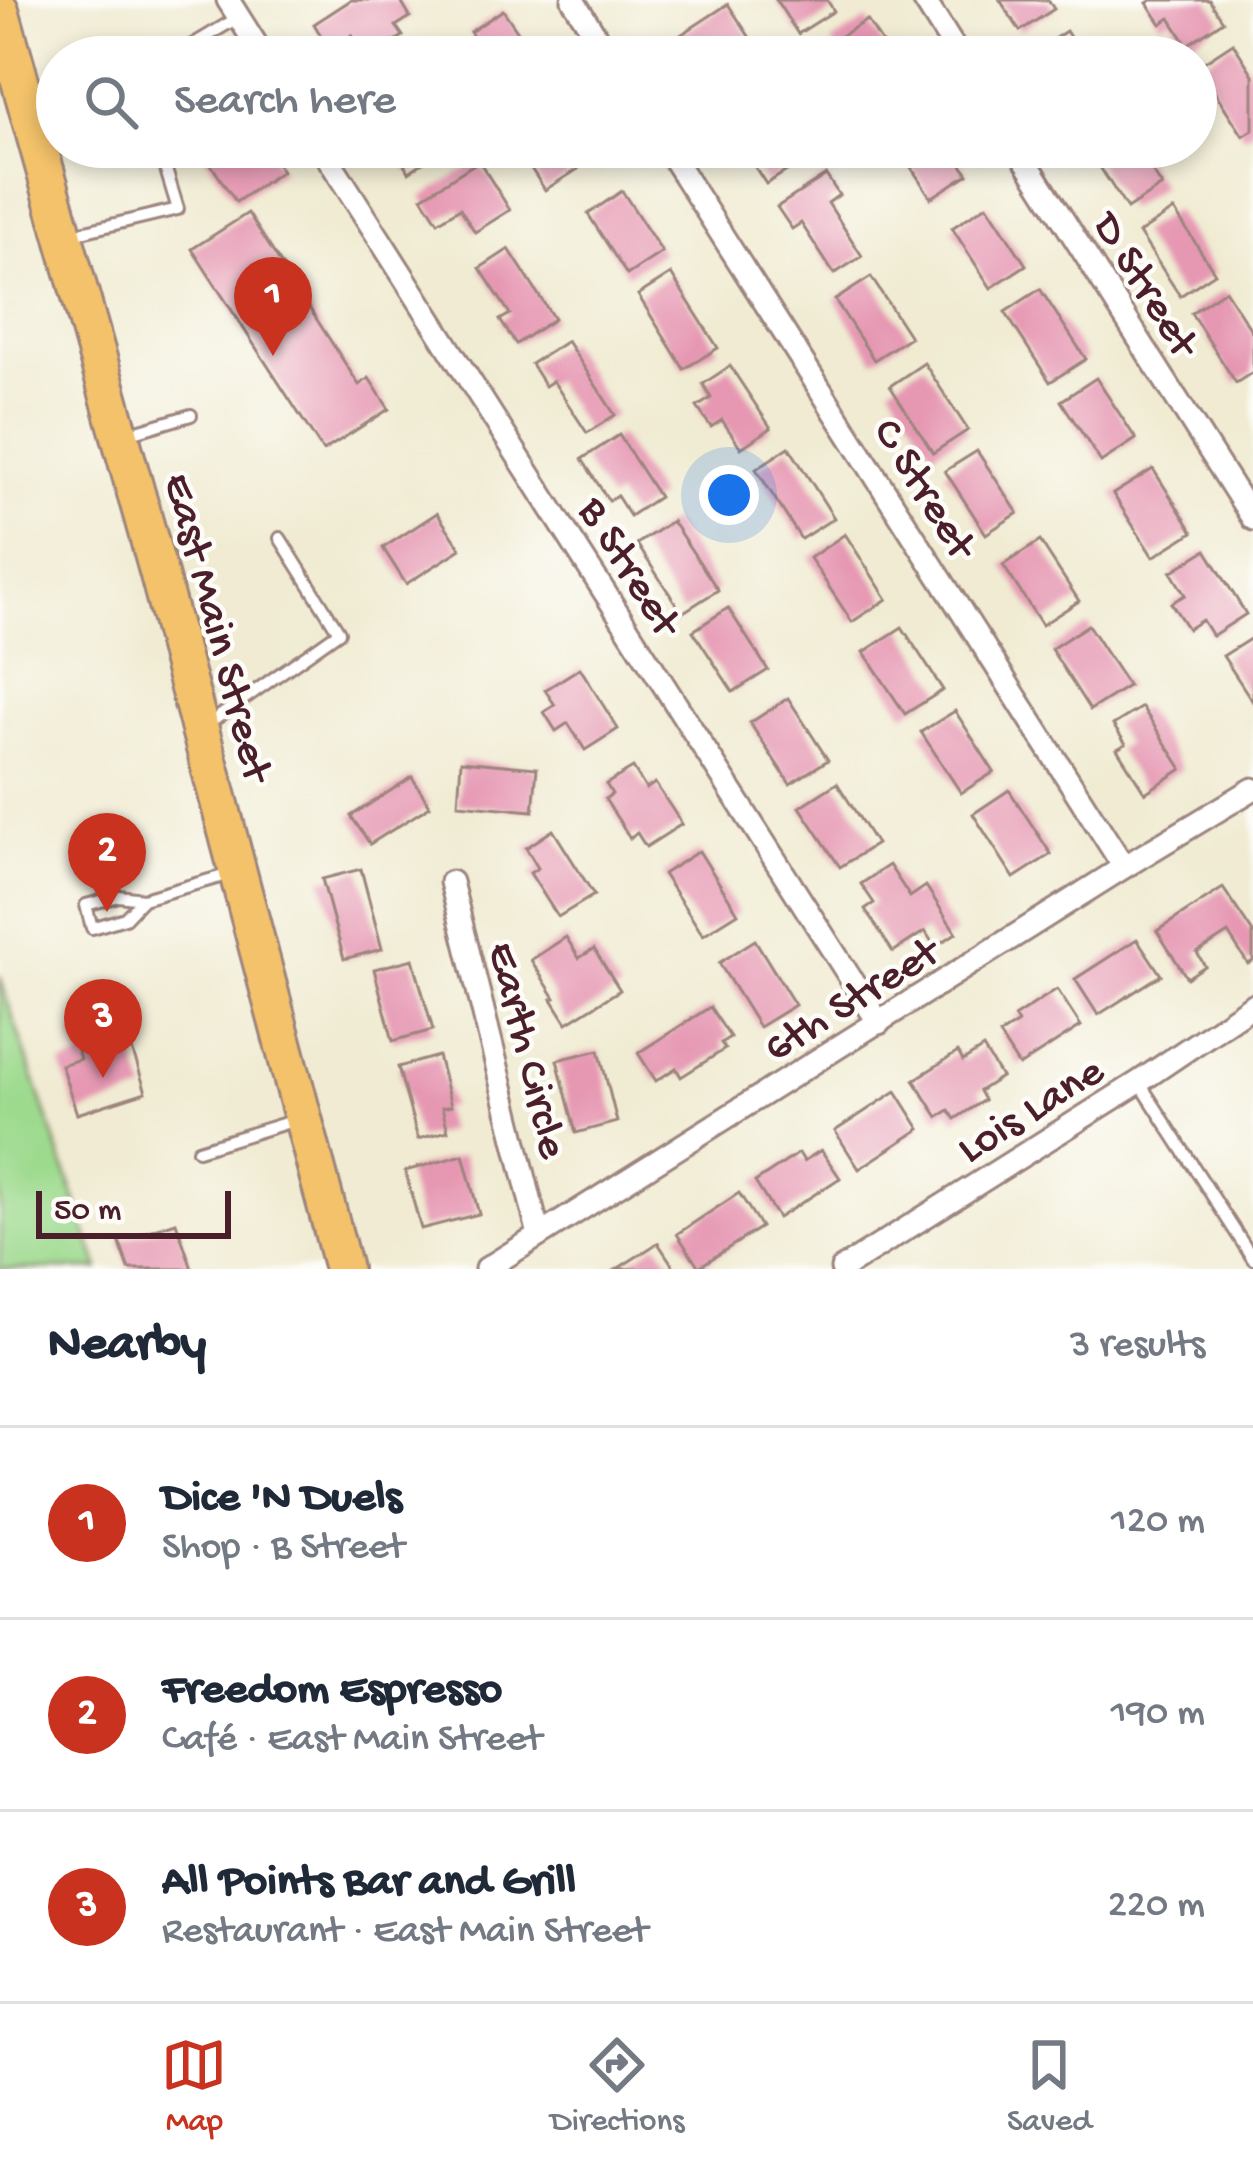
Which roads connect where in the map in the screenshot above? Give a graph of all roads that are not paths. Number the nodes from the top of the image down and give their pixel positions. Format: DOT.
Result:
graph roads {
  1 [pos="23,0"];
  2 [pos="573,0"];
  3 [pos="924,0"];
  4 [pos="233,8"];
  5 [pos="0,10"];
  6 [pos="198,36"];
  7 [pos="251,36"];
  8 [pos="596,36"];
  9 [pos="947,36"];
  10 [pos="36,137"];
  11 [pos="45,168"];
  12 [pos="165,168"];
  13 [pos="334,168"];
  14 [pos="679,168"];
  15 [pos="1030,168"];
  16 [pos="64,236"];
  17 [pos="190,415"];
  18 [pos="121,435"];
  19 [pos="1253,519"];
  20 [pos="280,538"];
  21 [pos="200,731"];
  22 [pos="1253,789"];
  23 [pos="1124,867"];
  24 [pos="238,872"];
  25 [pos="452,882"];
  26 [pos="143,899"];
  27 [pos="1253,1005"];
  28 [pos="879,1023"];
  29 [pos="1139,1082"];
  30 [pos="302,1118"];
  31 [pos="198,1150"];
  32 [pos="539,1234"];
  33 [pos="1253,1259"];
  34 [pos="343,1269"];
  35 [pos="486,1269"];
  36 [pos="842,1269"];
  1 -- 5 [label="street"];
  2 -- 8 [label="street"];
  3 -- 9 [label="street"];
  4 -- 6 [label="lane"];
  4 -- 7 [label="street"];
  5 -- 10 [label="main road, East Main Street"];
  11 -- 16 [label="main road, East Main Street"];
  12 -- 16 [label="lane"];
  13 -- 28 [label="street, B Street"];
  14 -- 23 [label="street, C Street"];
  15 -- 19 [label="street, D Street"];
  16 -- 18 [label="main road, East Main Street"];
  17 -- 18 [label="lane"];
  18 -- 21 [label="main road, East Main Street"];
  20 -- 21 [label="lane"];
  21 -- 24 [label="main road, East Main Street"];
  22 -- 23 [label="street, 6th Street"];
  23 -- 28 [label="street, 6th Street"];
  24 -- 26 [label="lane"];
  24 -- 30 [label="main road, East Main Street"];
  25 -- 32 [label="street, Earth Circle"];
  26 -- 26 [label="lane"];
  27 -- 29 [label="street, Lois Lane"];
  28 -- 32 [label="street, 6th Street"];
  29 -- 33 [label="lane"];
  29 -- 36 [label="street, Lois Lane"];
  30 -- 31 [label="lane"];
  30 -- 34 [label="main road, East Main Street"];
  32 -- 35 [label="street, 6th Street"];
}
